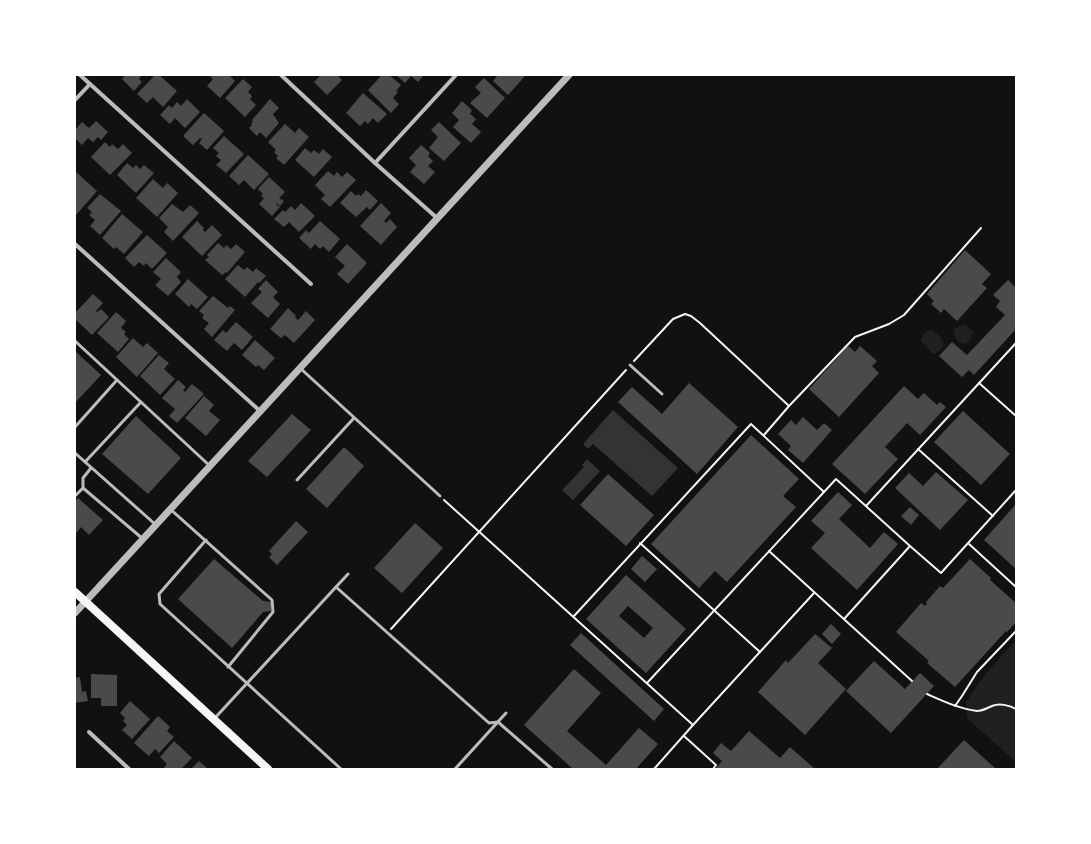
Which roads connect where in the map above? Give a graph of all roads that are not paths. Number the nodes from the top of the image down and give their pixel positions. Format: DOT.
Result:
graph roads {
  1 [pos="80,75"];
  2 [pos="456,75"];
  3 [pos="569,75"];
  4 [pos="282,76"];
  5 [pos="90,84"];
  6 [pos="75,100"];
  7 [pos="375,163"];
  8 [pos="437,218"];
  9 [pos="75,244"];
  10 [pos="311,284"];
  11 [pos="75,341"];
  12 [pos="630,365"];
  13 [pos="300,368"];
  14 [pos="117,380"];
  15 [pos="662,394"];
  16 [pos="141,402"];
  17 [pos="260,411"];
  18 [pos="354,418"];
  19 [pos="75,427"];
  20 [pos="75,454"];
  21 [pos="85,462"];
  22 [pos="210,466"];
  23 [pos="91,468"];
  24 [pos="297,480"];
  25 [pos="83,488"];
  26 [pos="75,496"];
  27 [pos="440,496"];
  28 [pos="170,509"];
  29 [pos="156,525"];
  30 [pos="143,539"];
  31 [pos="206,540"];
  32 [pos="348,574"];
  33 [pos="336,587"];
  34 [pos="75,592"];
  35 [pos="85,602"];
  36 [pos="75,613"];
  37 [pos="228,667"];
  38 [pos="247,683"];
  39 [pos="506,713"];
  40 [pos="214,719"];
  41 [pos="498,722"];
  42 [pos="89,732"];
  43 [pos="129,769"];
  44 [pos="268,769"];
  45 [pos="341,769"];
  46 [pos="455,769"];
  47 [pos="552,769"];
  1 -- 5 [label="street"];
  2 -- 7 [label="street"];
  3 -- 8 [label="street"];
  4 -- 7 [label="street"];
  5 -- 6 [label="street"];
  5 -- 10 [label="street"];
  7 -- 8 [label="street"];
  8 -- 13 [label="street"];
  9 -- 17 [label="street"];
  11 -- 14 [label="lane"];
  12 -- 15 [label="lane"];
  13 -- 17 [label="street"];
  13 -- 18 [label="lane"];
  14 -- 16 [label="lane"];
  14 -- 19 [label="lane"];
  16 -- 21 [label="lane"];
  16 -- 22 [label="lane"];
  17 -- 22 [label="street"];
  18 -- 24 [label="lane"];
  18 -- 27 [label="lane"];
  20 -- 21 [label="lane"];
  21 -- 23 [label="lane"];
  22 -- 28 [label="street"];
  23 -- 25 [label="lane"];
  23 -- 29 [label="lane"];
  25 -- 26 [label="lane"];
  25 -- 30 [label="lane"];
  28 -- 29 [label="street"];
  28 -- 31 [label="lane"];
  29 -- 30 [label="street"];
  30 -- 35 [label="street"];
  31 -- 37 [label="lane"];
  31 -- 37 [label="lane"];
  32 -- 33 [label="lane"];
  33 -- 38 [label="lane"];
  33 -- 41 [label="lane"];
  34 -- 35 [label="main road"];
  35 -- 36 [label="street"];
  35 -- 40 [label="main road"];
  37 -- 38 [label="lane"];
  38 -- 40 [label="lane"];
  38 -- 45 [label="lane"];
  39 -- 41 [label="lane"];
  40 -- 44 [label="main road"];
  41 -- 46 [label="lane"];
  41 -- 47 [label="lane"];
  42 -- 43 [label="street"];
}
